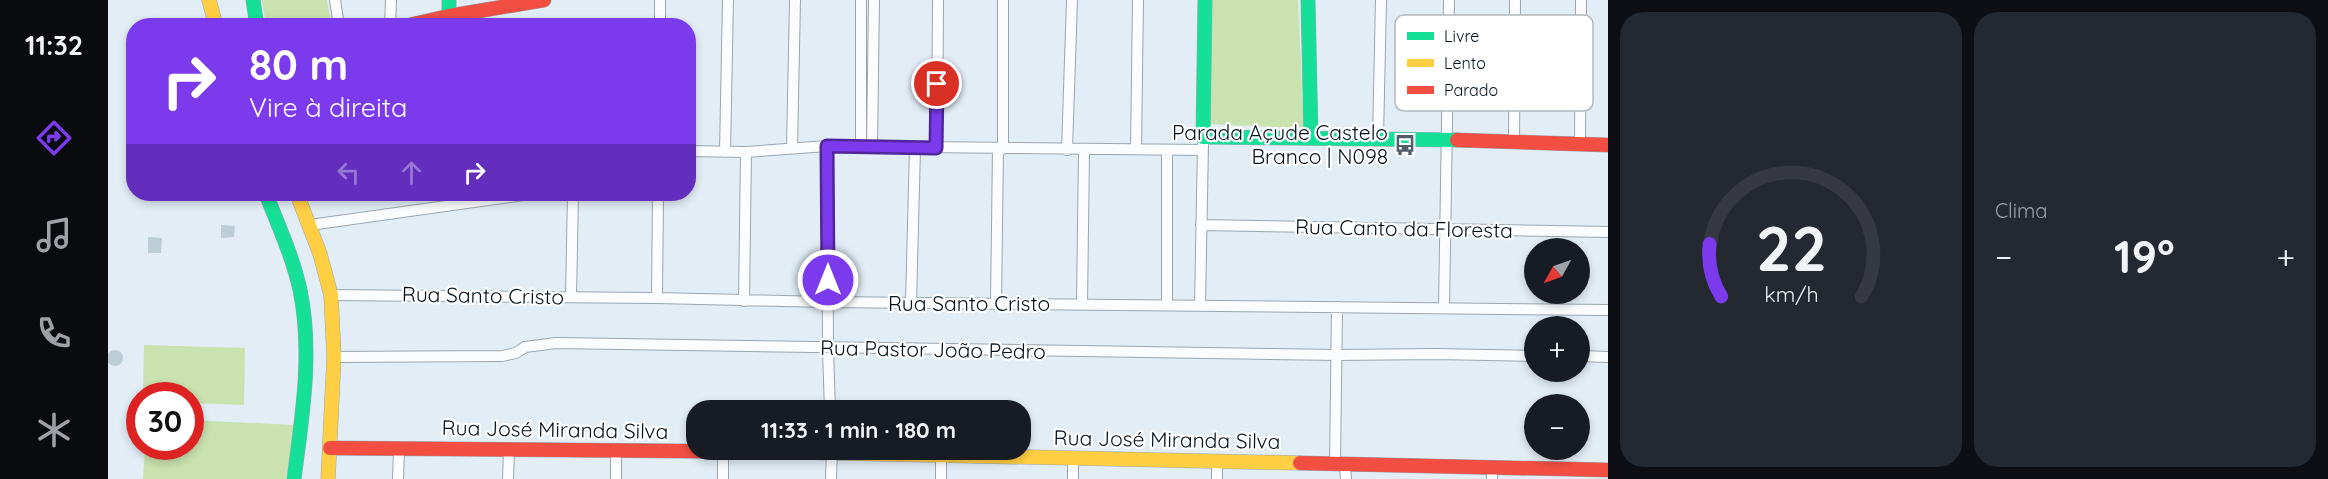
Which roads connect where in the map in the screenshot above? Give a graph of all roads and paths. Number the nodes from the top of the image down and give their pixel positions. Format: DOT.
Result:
graph roads {
  1 [pos="209,0"];
  2 [pos="253,0"];
  3 [pos="336,0"];
  4 [pos="391,0"];
  5 [pos="449,0"];
  6 [pos="544,0"];
  7 [pos="660,0"];
  8 [pos="728,0"];
  9 [pos="795,0"];
  10 [pos="861,0"];
  11 [pos="874,0"];
  12 [pos="938,0"];
  13 [pos="1003,0"];
  14 [pos="1072,0"];
  15 [pos="1138,0"];
  16 [pos="1205,0"];
  17 [pos="1308,0"];
  18 [pos="1381,0"];
  19 [pos="1449,0"];
  20 [pos="1515,0"];
  21 [pos="1581,0"];
  22 [pos="1449,15"];
  23 [pos="1515,15"];
  24 [pos="1581,15"];
  25 [pos="449,16"];
  26 [pos="214,18"];
  27 [pos="256,18"];
  28 [pos="338,18"];
  29 [pos="390,18"];
  30 [pos="440,18"];
  31 [pos="660,18"];
  32 [pos="1447,111"];
  33 [pos="1514,111"];
  34 [pos="1580,111"];
  35 [pos="1311,137"];
  36 [pos="1378,138"];
  37 [pos="1446,140"];
  38 [pos="1514,142"];
  39 [pos="1203,144"];
  40 [pos="1580,144"];
  41 [pos="1608,145"];
  42 [pos="827,146"];
  43 [pos="867,146"];
  44 [pos="792,148"];
  45 [pos="915,148"];
  46 [pos="936,148"];
  47 [pos="1000,149"];
  48 [pos="1137,149"];
  49 [pos="1067,150"];
  50 [pos="1084,150"];
  51 [pos="1167,150"];
  52 [pos="696,151"];
  53 [pos="725,152"];
  54 [pos="746,152"];
  55 [pos="269,201"];
  56 [pos="300,201"];
  57 [pos="481,201"];
  58 [pos="573,201"];
  59 [pos="658,201"];
  60 [pos="310,225"];
  61 [pos="1201,225"];
  62 [pos="1444,230"];
  63 [pos="1608,232"];
  64 [pos="331,294"];
  65 [pos="571,297"];
  66 [pos="657,298"];
  67 [pos="744,301"];
  68 [pos="828,302"];
  69 [pos="911,303"];
  70 [pos="996,303"];
  71 [pos="1167,304"];
  72 [pos="1082,305"];
  73 [pos="1200,305"];
  74 [pos="1337,307"];
  75 [pos="1444,307"];
  76 [pos="1608,310"];
  77 [pos="828,349"];
  78 [pos="1337,355"];
  79 [pos="1524,356"];
  80 [pos="1590,356"];
  81 [pos="334,357"];
  82 [pos="1608,357"];
  83 [pos="830,400"];
  84 [pos="330,448"];
  85 [pos="399,450"];
  86 [pos="509,450"];
  87 [pos="616,452"];
  88 [pos="686,453"];
  89 [pos="1031,459"];
  90 [pos="1073,459"];
  91 [pos="723,460"];
  92 [pos="832,460"];
  93 [pos="941,460"];
  94 [pos="1217,460"];
  95 [pos="1342,469"];
  96 [pos="1492,473"];
  97 [pos="1603,473"];
  98 [pos="294,479"];
  99 [pos="328,479"];
  100 [pos="398,479"];
  101 [pos="508,479"];
  102 [pos="616,479"];
  103 [pos="723,479"];
  104 [pos="831,479"];
  105 [pos="941,479"];
  106 [pos="1073,479"];
  107 [pos="1217,479"];
  1 -- 26 [label="street"];
  2 -- 27 [label="street"];
  3 -- 28 [label="street"];
  4 -- 29 [label="street"];
  5 -- 25 [label="street"];
  6 -- 25 [label="street"];
  7 -- 31 [label="street"];
  8 -- 53 [label="street"];
  9 -- 44 [label="street"];
  10 -- 43 [label="street"];
  11 -- 43 [label="street"];
  12 -- 46 [label="street"];
  13 -- 47 [label="street"];
  14 -- 49 [label="street"];
  15 -- 48 [label="street"];
  16 -- 39 [label="street"];
  17 -- 35 [label="street"];
  18 -- 36 [label="street"];
  19 -- 22 [label="street"];
  20 -- 23 [label="street"];
  21 -- 24 [label="street"];
  25 -- 30 [label="street"];
  32 -- 37 [label="street"];
  33 -- 38 [label="street"];
  34 -- 40 [label="street"];
  35 -- 36 [label="street"];
  35 -- 39 [label="street"];
  36 -- 37 [label="street"];
  37 -- 38 [label="street"];
  37 -- 62 [label="street"];
  38 -- 40 [label="street"];
  39 -- 51 [label="street"];
  39 -- 61 [label="street"];
  40 -- 41 [label="street"];
  42 -- 43 [label="street"];
  42 -- 44 [label="street"];
  42 -- 68 [label="street"];
  43 -- 45 [label="street"];
  44 -- 54 [label="street"];
  45 -- 46 [label="street"];
  45 -- 69 [label="street"];
  46 -- 47 [label="street"];
  47 -- 49 [label="street"];
  47 -- 70 [label="street"];
  48 -- 50 [label="street"];
  48 -- 51 [label="street"];
  49 -- 50 [label="street"];
  50 -- 72 [label="street"];
  51 -- 71 [label="street"];
  52 -- 53 [label="street"];
  53 -- 54 [label="street"];
  54 -- 67 [label="street"];
  55 -- 98 [label="street"];
  56 -- 60 [label="street"];
  57 -- 60 [label="street"];
  58 -- 65 [label="street"];
  59 -- 66 [label="street"];
  60 -- 64 [label="street"];
  61 -- 62 [label="street, Rua Canto da Floresta"];
  61 -- 73 [label="street"];
  62 -- 63 [label="street, Rua Canto da Floresta"];
  62 -- 75 [label="street"];
  64 -- 65 [label="street, Rua Santo Cristo"];
  64 -- 81 [label="street"];
  65 -- 66 [label="street, Rua Santo Cristo"];
  66 -- 67 [label="street, Rua Santo Cristo"];
  67 -- 68 [label="street, Rua Santo Cristo"];
  68 -- 69 [label="street, Rua Santo Cristo"];
  68 -- 77 [label="street"];
  69 -- 70 [label="street, Rua Santo Cristo"];
  70 -- 72 [label="street, Rua Santo Cristo"];
  71 -- 72 [label="street, Rua Santo Cristo"];
  71 -- 73 [label="street, Rua Santo Cristo"];
  73 -- 74 [label="street, Rua Santo Cristo"];
  74 -- 75 [label="street, Rua Santo Cristo"];
  74 -- 78 [label="street"];
  75 -- 76 [label="street, Rua Santo Cristo"];
  77 -- 78 [label="street, Rua Pastor João Pedro"];
  77 -- 81 [label="street, Rua Pastor João Pedro"];
  77 -- 83 [label="street"];
  78 -- 79 [label="street, Rua Pastor João Pedro"];
  78 -- 95 [label="street"];
  80 -- 82 [label="street"];
  81 -- 84 [label="street"];
  84 -- 85 [label="street, Rua José Miranda Silva"];
  84 -- 99 [label="street"];
  85 -- 86 [label="street, Rua José Miranda Silva"];
  85 -- 100 [label="street"];
  86 -- 87 [label="street, Rua José Miranda Silva"];
  86 -- 101 [label="street"];
  87 -- 88 [label="street, Rua José Miranda Silva"];
  87 -- 102 [label="street"];
  89 -- 90 [label="street, Rua José Miranda Silva"];
  90 -- 94 [label="street, Rua José Miranda Silva"];
  90 -- 106 [label="street"];
  91 -- 103 [label="street"];
  92 -- 104 [label="street"];
  93 -- 105 [label="street"];
  94 -- 95 [label="street, Rua José Miranda Silva"];
  94 -- 107 [label="street"];
  95 -- 96 [label="street, Rua José Miranda Silva"];
  96 -- 97 [label="street, Rua José Miranda Silva"];
}
